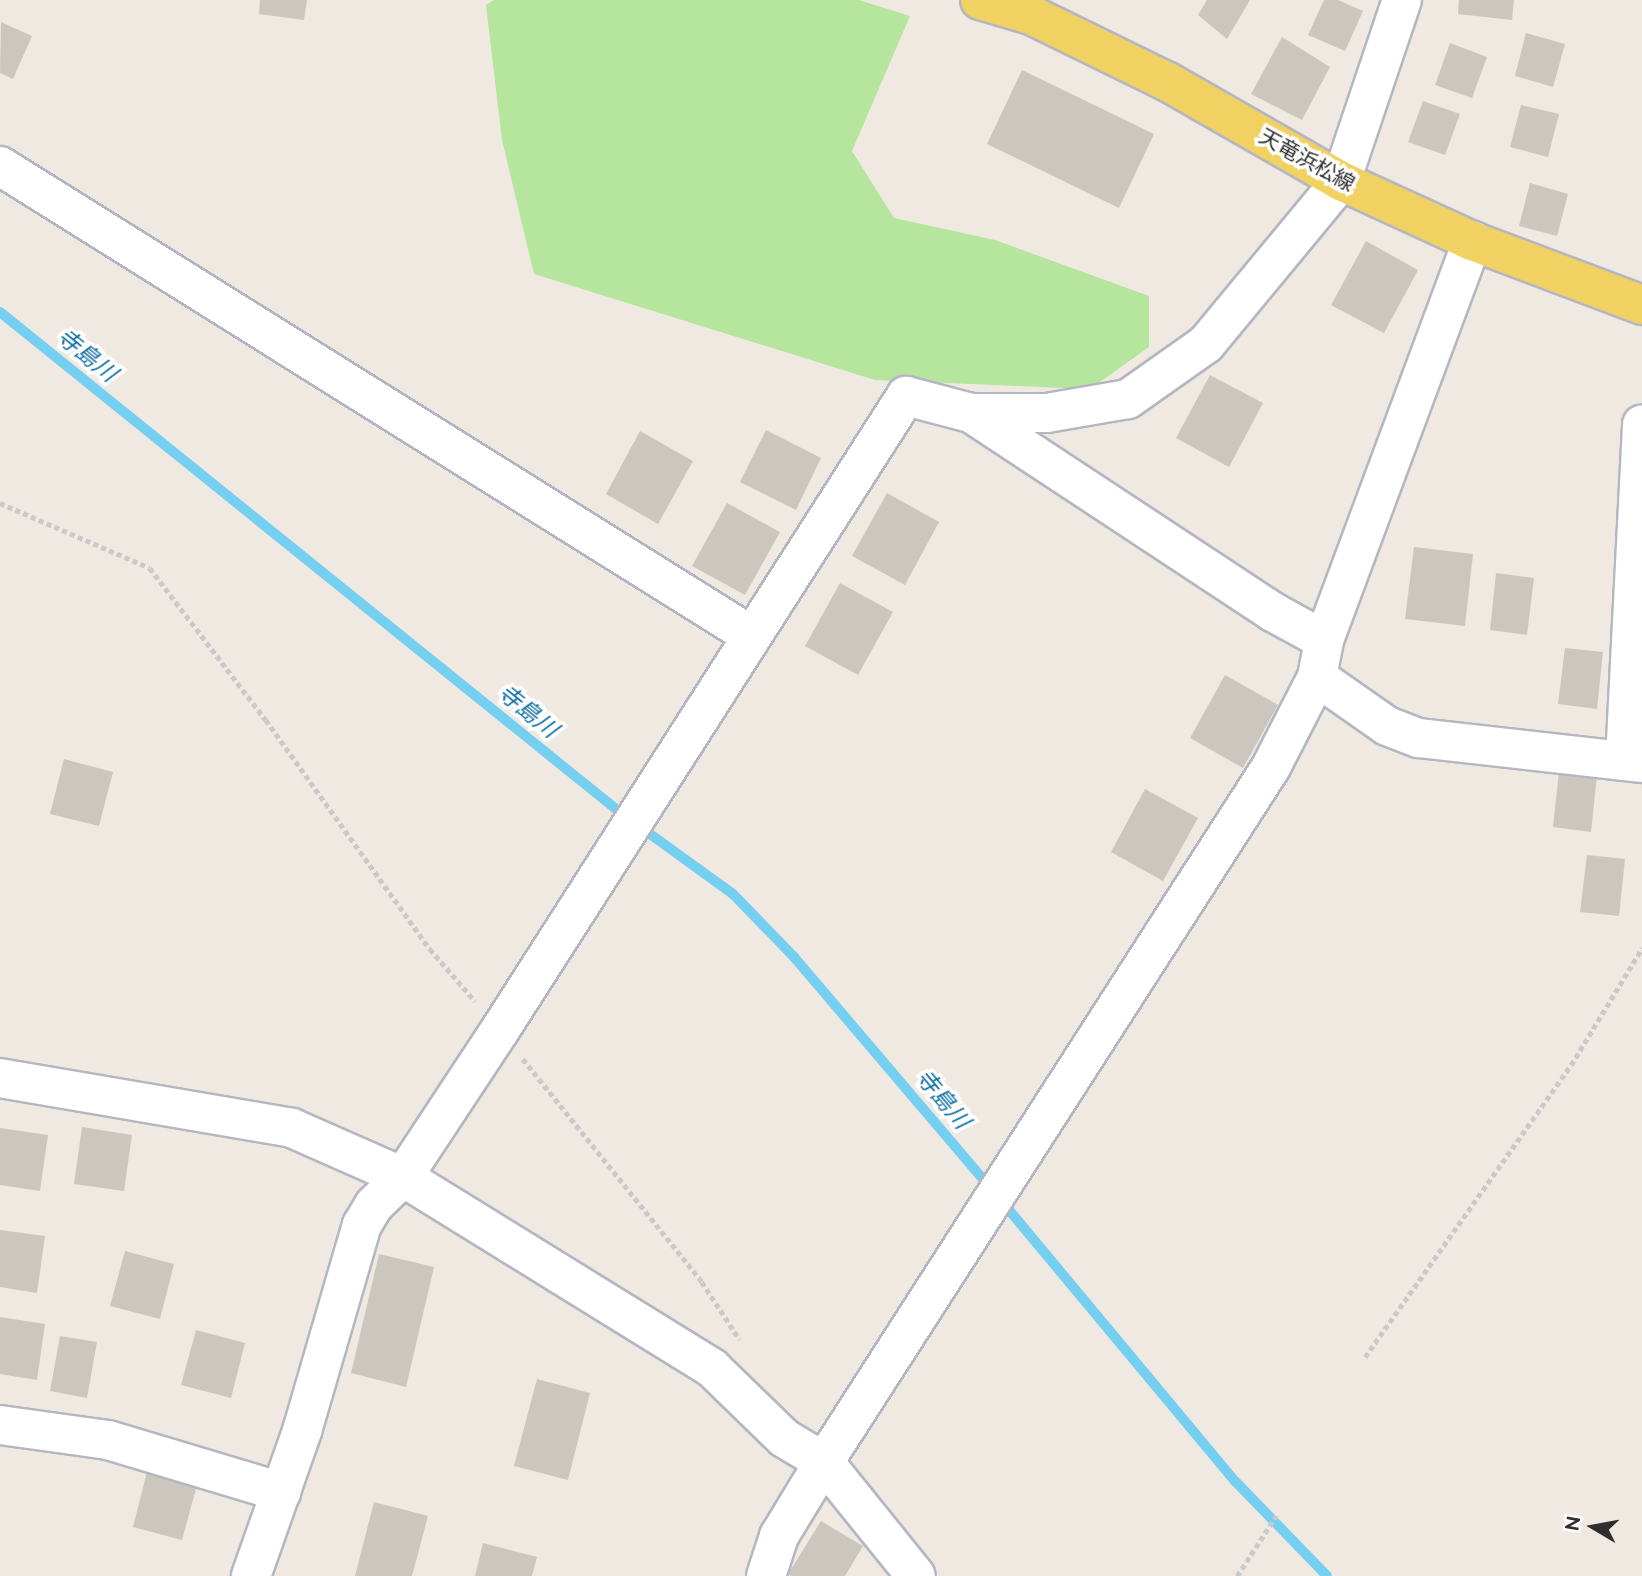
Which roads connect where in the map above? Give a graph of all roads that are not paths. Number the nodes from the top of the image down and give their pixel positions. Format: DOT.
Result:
graph roads {
  1 [pos="979,0"];
  2 [pos="1402,0"];
  3 [pos="0,166"];
  4 [pos="1341,181"];
  5 [pos="1472,240"];
  6 [pos="1642,304"];
  7 [pos="971,413"];
  8 [pos="1642,424"];
  9 [pos="752,636"];
  10 [pos="1324,640"];
  11 [pos="1317,677"];
  12 [pos="1634,762"];
  13 [pos="0,1078"];
  14 [pos="403,1177"];
  15 [pos="0,1424"];
  16 [pos="824,1462"];
  17 [pos="281,1492"];
  18 [pos="251,1576"];
  19 [pos="766,1576"];
  20 [pos="916,1576"];
  1 -- 4 [label="main road, 天竜浜松線"];
  2 -- 4 [label="street"];
  3 -- 9 [label="street"];
  4 -- 5 [label="main road, 天竜浜松線"];
  4 -- 7 [label="street"];
  5 -- 6 [label="main road, 天竜浜松線"];
  5 -- 10 [label="street"];
  7 -- 9 [label="street"];
  7 -- 10 [label="street"];
  8 -- 12 [label="street"];
  9 -- 14 [label="street"];
  10 -- 11 [label="street"];
  11 -- 12 [label="street"];
  11 -- 16 [label="street"];
  13 -- 14 [label="street"];
  14 -- 16 [label="street"];
  14 -- 17 [label="street"];
  15 -- 17 [label="street"];
  16 -- 19 [label="street"];
  16 -- 20 [label="street"];
  17 -- 18 [label="street"];
}
